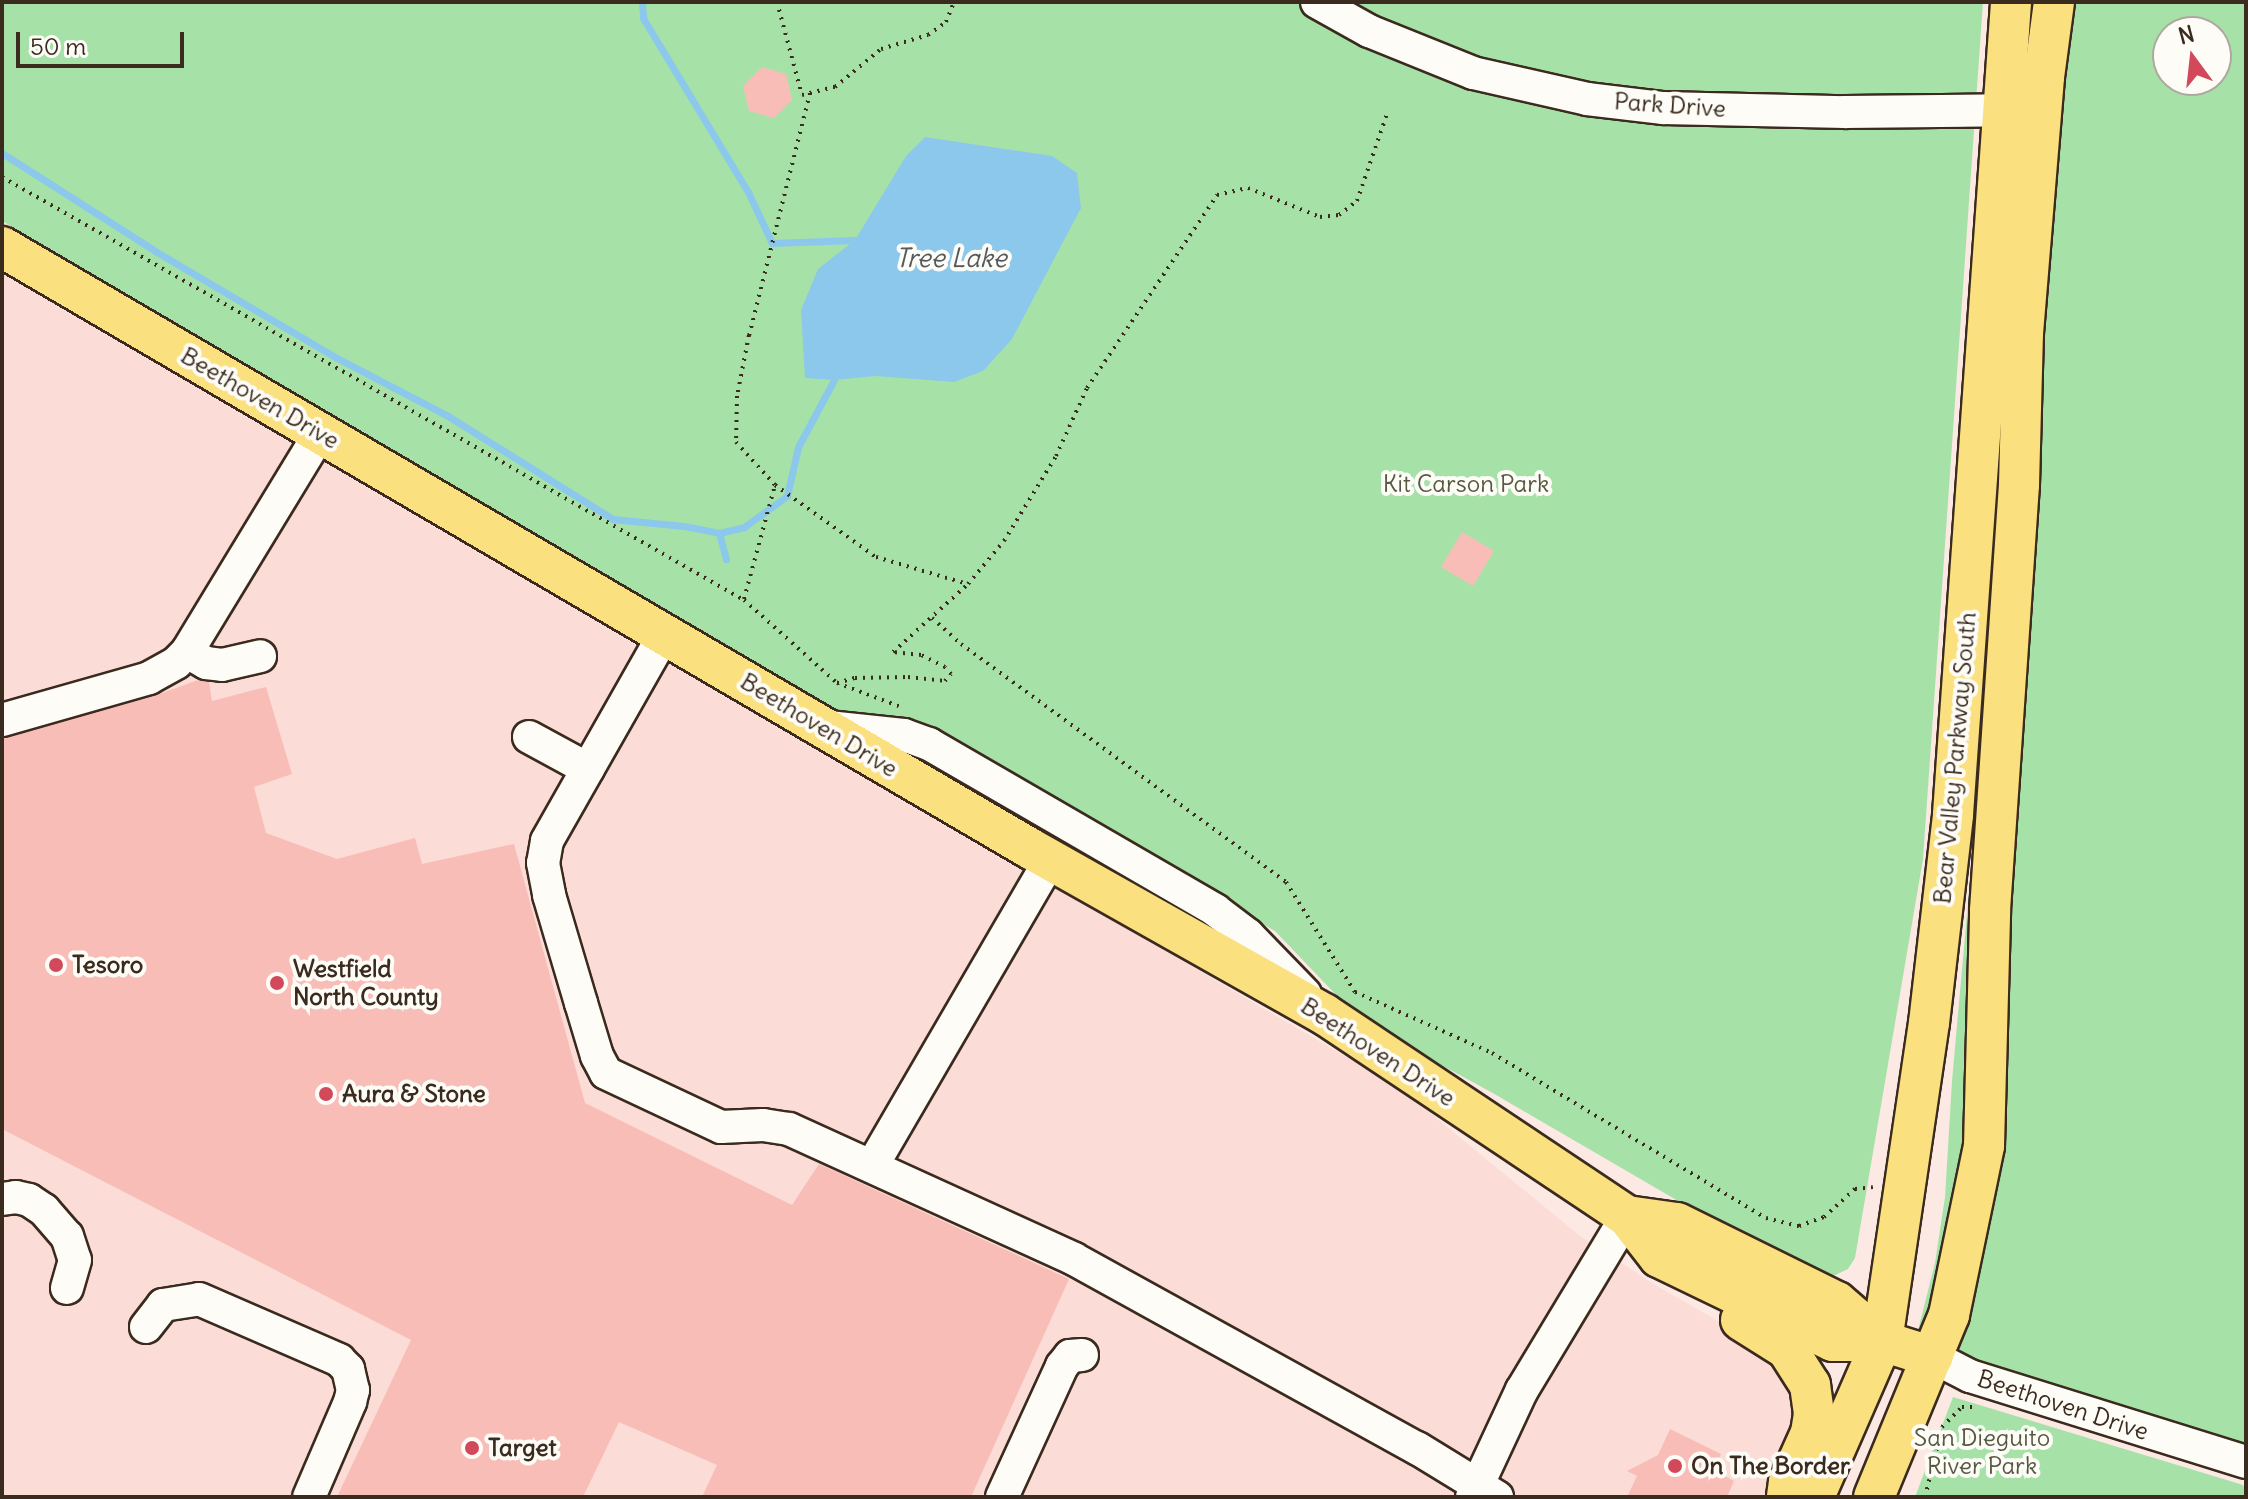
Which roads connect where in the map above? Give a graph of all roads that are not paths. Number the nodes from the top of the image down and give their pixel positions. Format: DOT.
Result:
graph roads {
  1 [pos="1317,2"];
  2 [pos="2011,2"];
  3 [pos="2054,2"];
  4 [pos="2022,110"];
  5 [pos="2,247"];
  6 [pos="320,433"];
  7 [pos="665,633"];
  8 [pos="187,652"];
  9 [pos="260,656"];
  10 [pos="2,720"];
  11 [pos="822,727"];
  12 [pos="529,737"];
  13 [pos="588,769"];
  14 [pos="1050,860"];
  15 [pos="1324,1014"];
  16 [pos="872,1166"];
  17 [pos="2,1199"];
  18 [pos="1627,1216"];
  19 [pos="1659,1257"];
  20 [pos="67,1288"];
  21 [pos="146,1327"];
  22 [pos="1882,1341"];
  23 [pos="1082,1355"];
  24 [pos="1933,1357"];
  25 [pos="2246,1462"];
  26 [pos="1482,1493"];
  27 [pos="309,1497"];
  28 [pos="1002,1497"];
  29 [pos="1787,1497"];
  30 [pos="1814,1497"];
  31 [pos="1874,1497"];
  1 -- 4 [label="street, Park Drive"];
  2 -- 4 [label="main road, Bear Valley Parkway South"];
  3 -- 4 [label="main road, Bear Valley Parkway South"];
  4 -- 22 [label="main road, Bear Valley Parkway South"];
  4 -- 24 [label="main road, Bear Valley Parkway South"];
  5 -- 6 [label="main road, Beethoven Drive"];
  6 -- 7 [label="main road, Beethoven Drive"];
  6 -- 8 [label="street"];
  7 -- 11 [label="main road, Beethoven Drive"];
  7 -- 13 [label="street"];
  8 -- 9 [label="street"];
  8 -- 10 [label="street"];
  11 -- 14 [label="main road, Beethoven Drive"];
  11 -- 15 [label="street"];
  12 -- 13 [label="street"];
  13 -- 16 [label="street"];
  14 -- 15 [label="main road, Beethoven Drive"];
  14 -- 16 [label="street"];
  15 -- 18 [label="main road, Beethoven Drive"];
  16 -- 26 [label="street"];
  17 -- 20 [label="street"];
  18 -- 19 [label="main road, Beethoven Drive"];
  18 -- 22 [label="main road, Beethoven Drive"];
  18 -- 26 [label="street"];
  19 -- 22 [label="main road, Beethoven Drive"];
  19 -- 29 [label="main road"];
  21 -- 27 [label="street"];
  22 -- 24 [label="main road, Beethoven Drive"];
  22 -- 30 [label="main road, Bear Valley Parkway South"];
  23 -- 28 [label="street"];
  24 -- 25 [label="street, Beethoven Drive"];
  24 -- 31 [label="main road, Bear Valley Parkway South"];
}
